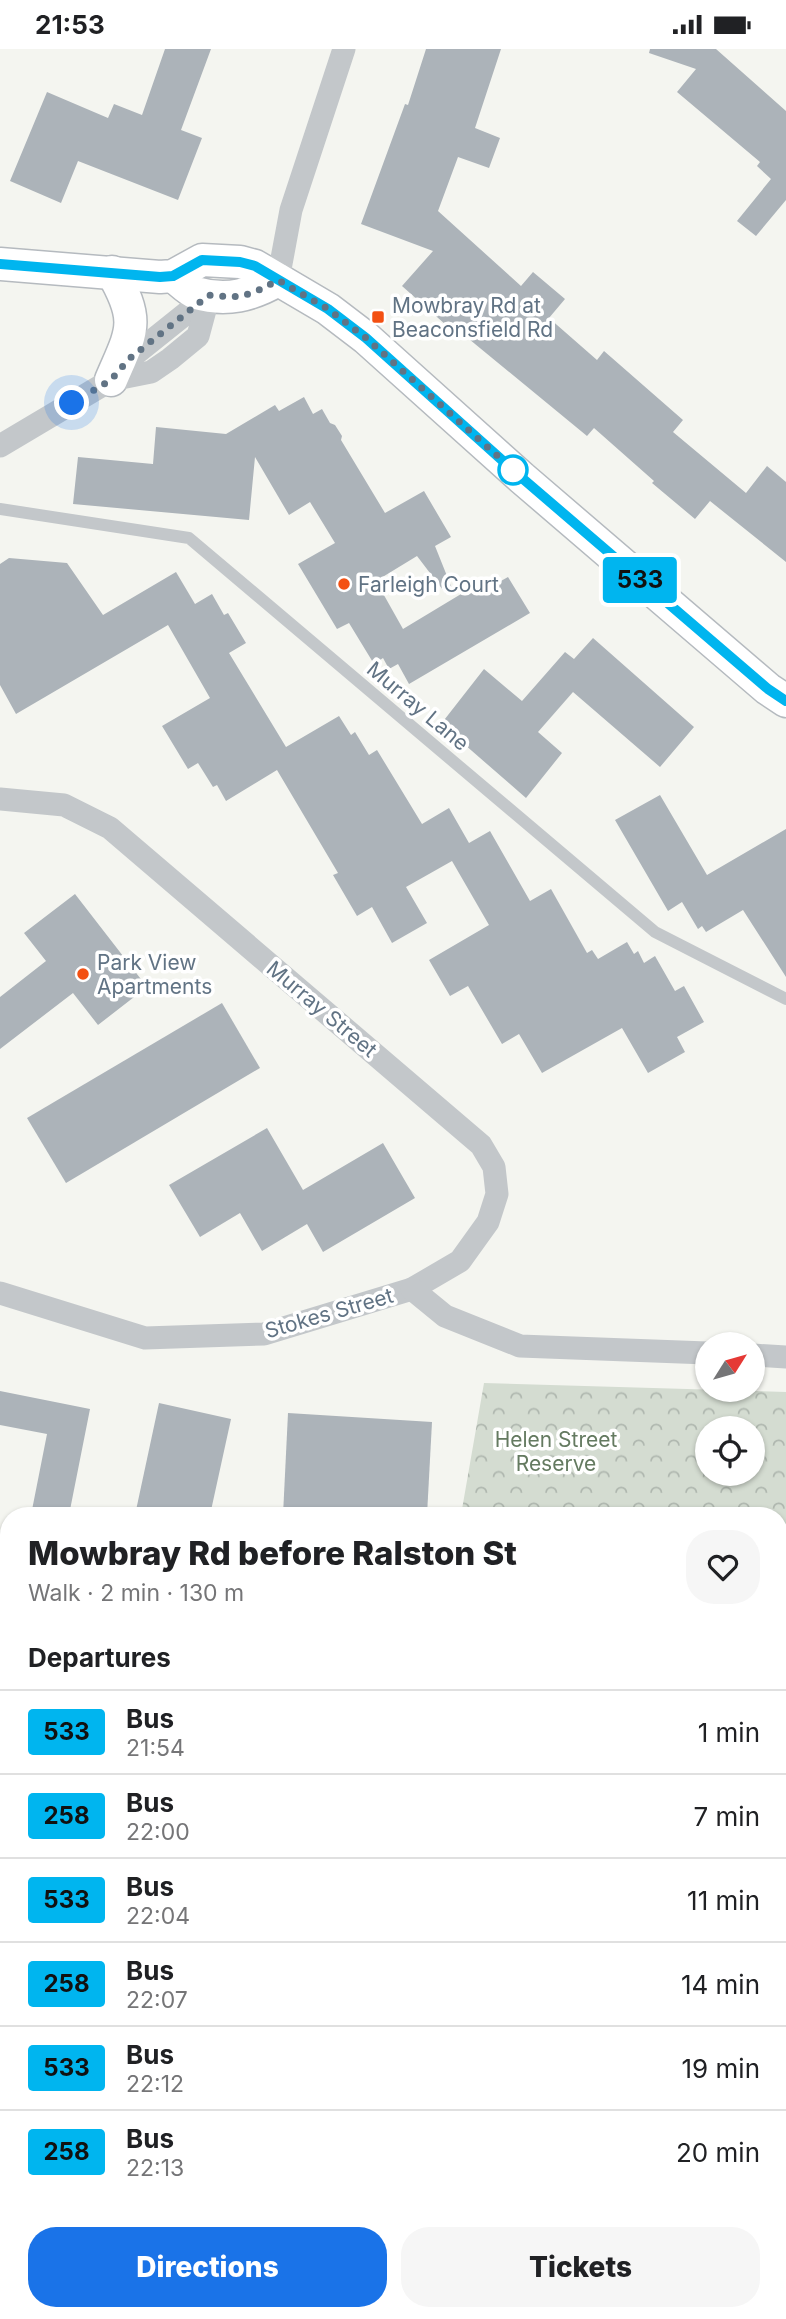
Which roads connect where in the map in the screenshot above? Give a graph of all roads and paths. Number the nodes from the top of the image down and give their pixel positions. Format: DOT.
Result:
graph roads {
  1 [pos="344,49"];
  2 [pos="0,264"];
  3 [pos="112,272"];
  4 [pos="173,276"];
  5 [pos="278,280"];
  6 [pos="209,295"];
  7 [pos="111,380"];
  8 [pos="0,446"];
  9 [pos="0,509"];
  10 [pos="786,701"];
  11 [pos="0,799"];
  12 [pos="786,999"];
  13 [pos="412,1289"];
  14 [pos="0,1293"];
  15 [pos="695,1353"];
  16 [pos="765,1356"];
  17 [pos="786,1357"];
  1 -- 5 [label="street"];
  2 -- 3 [label="main road"];
  3 -- 4 [label="main road"];
  3 -- 7 [label="main road"];
  4 -- 5 [label="main road"];
  4 -- 6 [label="main road"];
  5 -- 6 [label="main road"];
  5 -- 10 [label="main road"];
  6 -- 7 [label="street"];
  7 -- 8 [label="street"];
  9 -- 12 [label="lane, Murray Lane"];
  11 -- 13 [label="street, Murray Street"];
  13 -- 14 [label="street, Stokes Street"];
  13 -- 15 [label="street"];
  16 -- 17 [label="street"];
}
